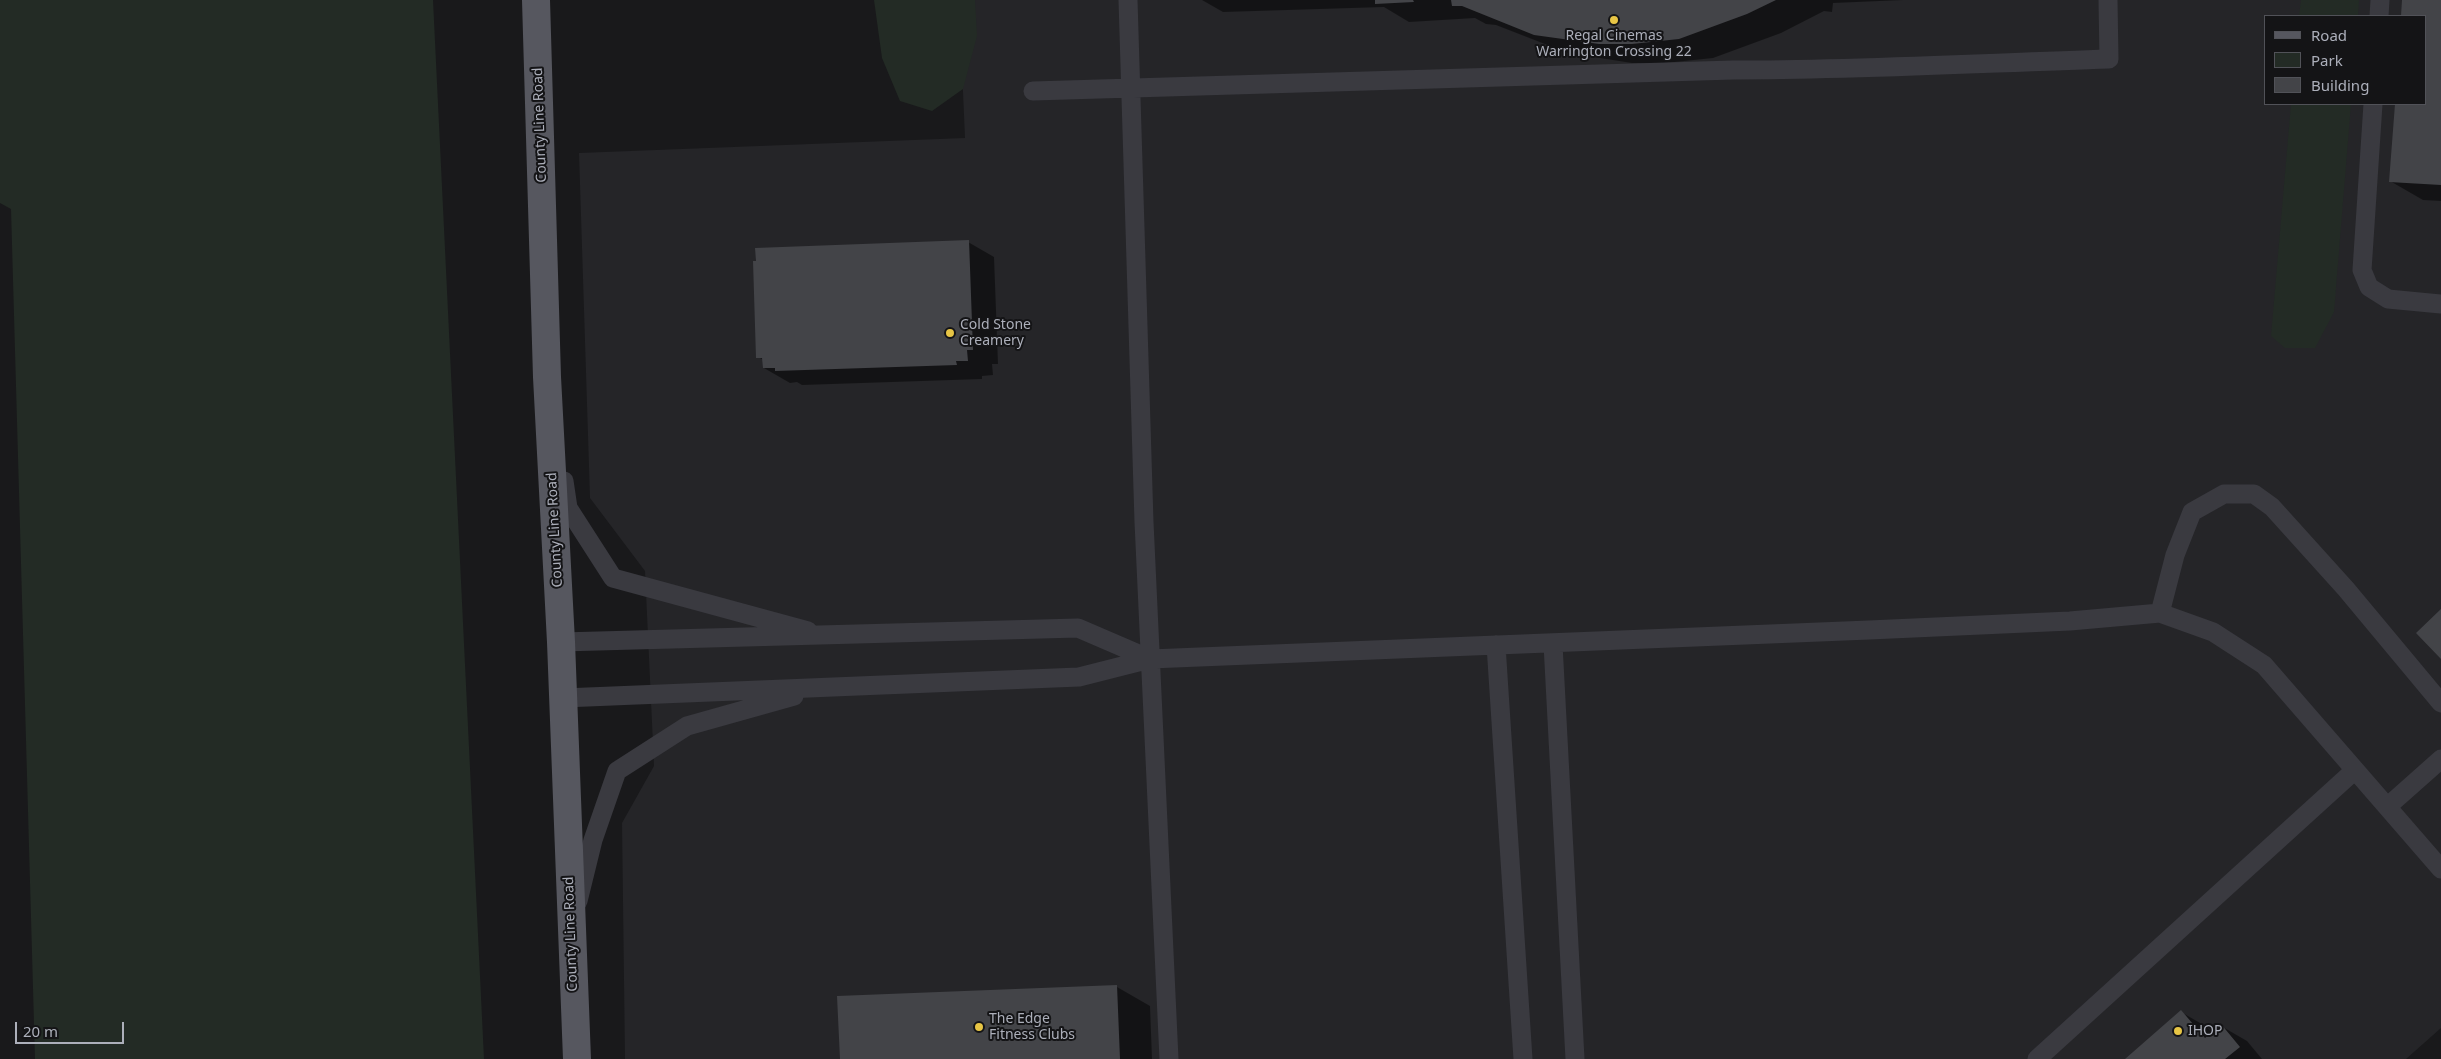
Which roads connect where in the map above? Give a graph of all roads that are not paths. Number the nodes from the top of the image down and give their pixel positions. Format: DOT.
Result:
graph roads {
  1 [pos="536,0"];
  2 [pos="1128,0"];
  3 [pos="2108,0"];
  4 [pos="2380,0"];
  5 [pos="2379,15"];
  6 [pos="1131,88"];
  7 [pos="1034,91"];
  8 [pos="2373,105"];
  9 [pos="2441,304"];
  10 [pos="546,377"];
  11 [pos="2160,613"];
  12 [pos="828,636"];
  13 [pos="561,642"];
  14 [pos="1553,644"];
  15 [pos="1496,645"];
  16 [pos="1150,659"];
  17 [pos="826,687"];
  18 [pos="563,698"];
  19 [pos="2441,704"];
  20 [pos="2441,758"];
  21 [pos="2356,770"];
  22 [pos="2387,807"];
  23 [pos="2441,869"];
  24 [pos="571,931"];
  25 [pos="577,1059"];
  26 [pos="1169,1059"];
  27 [pos="1523,1059"];
  28 [pos="1575,1059"];
  29 [pos="2036,1059"];
  1 -- 10 [label="main road, County Line Road"];
  2 -- 6 [label="lane"];
  3 -- 6 [label="lane"];
  4 -- 5 [label="lane"];
  6 -- 7 [label="lane"];
  6 -- 16 [label="lane"];
  8 -- 9 [label="lane"];
  10 -- 12 [label="lane"];
  10 -- 13 [label="main road, County Line Road"];
  11 -- 14 [label="lane"];
  11 -- 19 [label="lane"];
  11 -- 21 [label="lane"];
  12 -- 13 [label="lane"];
  12 -- 16 [label="lane"];
  13 -- 18 [label="main road, County Line Road"];
  14 -- 15 [label="lane"];
  14 -- 28 [label="lane"];
  15 -- 16 [label="lane"];
  15 -- 27 [label="lane"];
  16 -- 17 [label="lane"];
  16 -- 26 [label="lane"];
  17 -- 18 [label="lane"];
  17 -- 24 [label="lane"];
  18 -- 24 [label="main road, County Line Road"];
  20 -- 22 [label="lane"];
  21 -- 22 [label="lane"];
  21 -- 29 [label="lane"];
  22 -- 23 [label="lane"];
  24 -- 25 [label="main road, County Line Road"];
}
